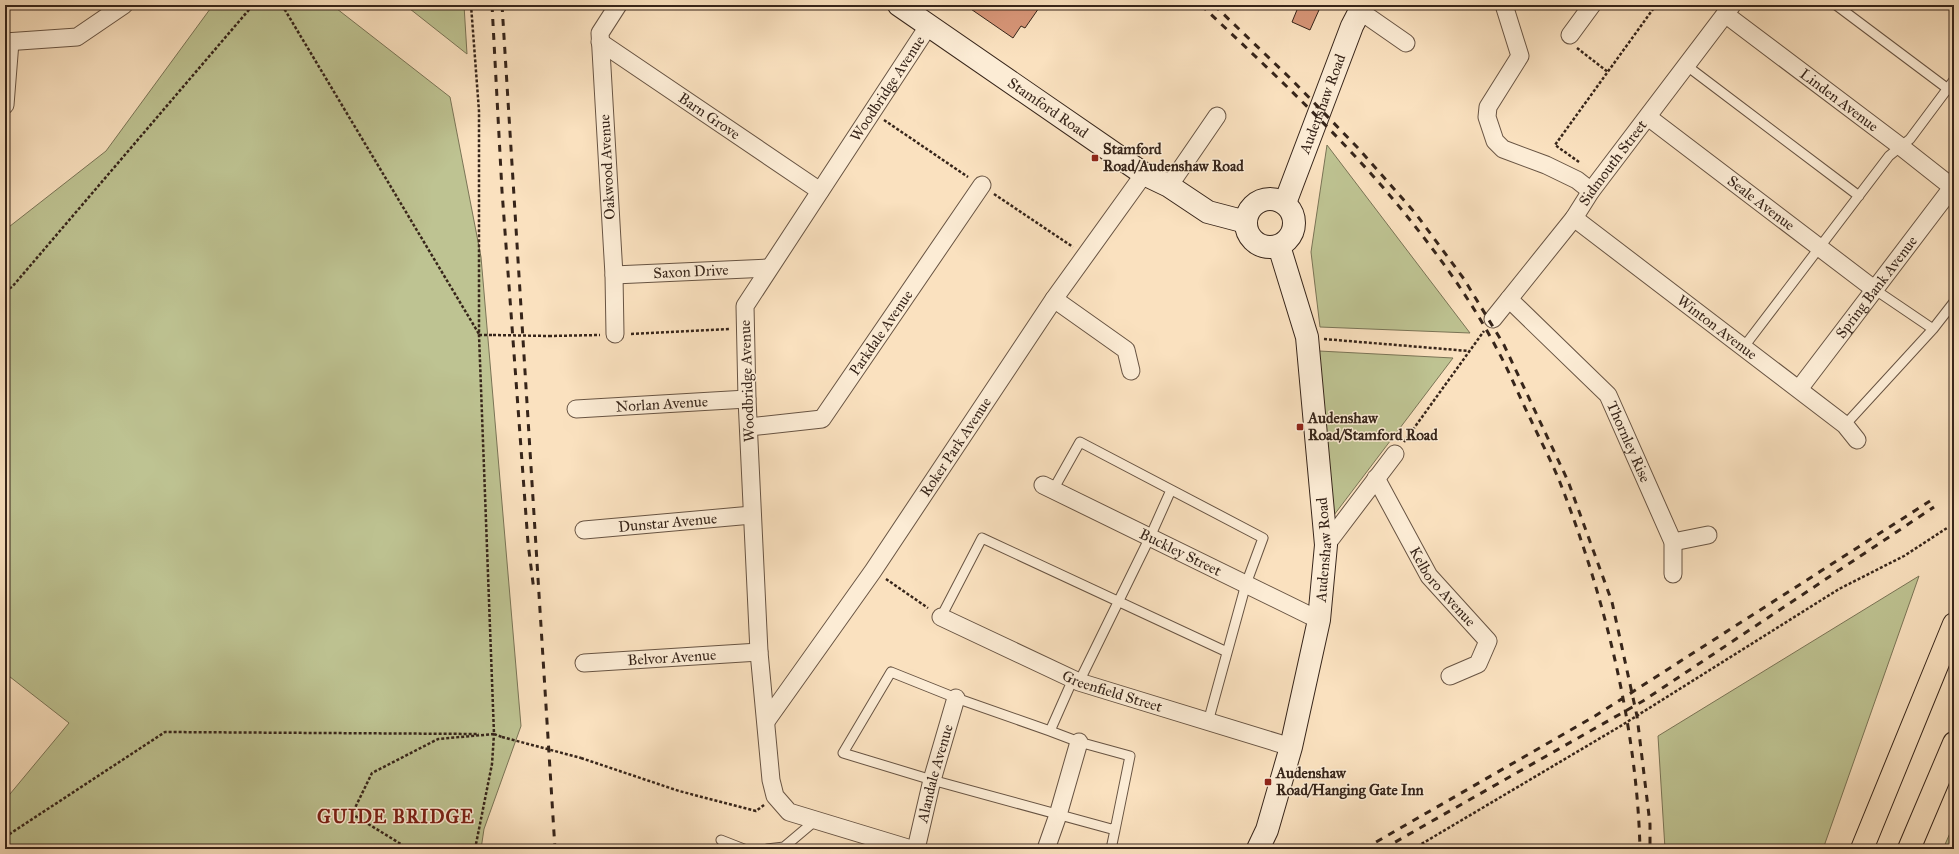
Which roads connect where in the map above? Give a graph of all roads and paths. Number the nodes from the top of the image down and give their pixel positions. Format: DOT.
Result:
graph roads {
  1 [pos="124,5"];
  2 [pos="253,5"];
  3 [pos="282,5"];
  4 [pos="471,5"];
  5 [pos="618,5"];
  6 [pos="899,5"];
  7 [pos="1504,5"];
  8 [pos="1592,5"];
  9 [pos="1656,5"];
  10 [pos="1836,5"];
  11 [pos="1362,8"];
  12 [pos="1728,10"];
  13 [pos="929,25"];
  14 [pos="1570,35"];
  15 [pos="8,42"];
  16 [pos="600,42"];
  17 [pos="1406,43"];
  18 [pos="1687,66"];
  19 [pos="1608,72"];
  20 [pos="1954,80"];
  21 [pos="1948,89"];
  22 [pos="5,105"];
  23 [pos="1217,116"];
  24 [pos="1648,117"];
  25 [pos="1556,144"];
  26 [pos="1900,146"];
  27 [pos="1144,174"];
  28 [pos="982,186"];
  29 [pos="1169,186"];
  30 [pos="1953,186"];
  31 [pos="820,191"];
  32 [pos="1591,191"];
  33 [pos="1858,196"];
  34 [pos="1285,203"];
  35 [pos="1574,218"];
  36 [pos="1246,222"];
  37 [pos="1279,246"];
  38 [pos="1820,247"];
  39 [pos="768,268"];
  40 [pos="614,275"];
  41 [pos="1874,289"];
  42 [pos="5,291"];
  43 [pos="1054,299"];
  44 [pos="1509,299"];
  45 [pos="1954,302"];
  46 [pos="1493,319"];
  47 [pos="744,328"];
  48 [pos="1933,330"];
  49 [pos="615,334"];
  50 [pos="479,335"];
  51 [pos="1307,337"];
  52 [pos="1744,348"];
  53 [pos="1469,351"];
  54 [pos="1131,371"];
  55 [pos="1798,389"];
  56 [pos="746,399"];
  57 [pos="576,409"];
  58 [pos="1845,425"];
  59 [pos="749,427"];
  60 [pos="1857,440"];
  61 [pos="1395,454"];
  62 [pos="1376,478"];
  63 [pos="1048,487"];
  64 [pos="1171,490"];
  65 [pos="752,515"];
  66 [pos="1947,528"];
  67 [pos="584,530"];
  68 [pos="1708,535"];
  69 [pos="1150,537"];
  70 [pos="1673,542"];
  71 [pos="1326,544"];
  72 [pos="873,571"];
  73 [pos="1673,574"];
  74 [pos="1246,584"];
  75 [pos="1119,601"];
  76 [pos="942,617"];
  77 [pos="1319,620"];
  78 [pos="1954,624"];
  79 [pos="759,652"];
  80 [pos="1227,652"];
  81 [pos="584,663"];
  82 [pos="1450,676"];
  83 [pos="1076,680"];
  84 [pos="956,698"];
  85 [pos="767,720"];
  86 [pos="1208,722"];
  87 [pos="1050,731"];
  88 [pos="494,734"];
  89 [pos="1079,742"];
  90 [pos="1954,743"];
  91 [pos="1291,747"];
  92 [pos="932,780"];
  93 [pos="775,796"];
  94 [pos="1058,815"];
  95 [pos="816,820"];
  96 [pos="1115,830"];
  97 [pos="5,837"];
  98 [pos="721,840"];
  99 [pos="409,849"];
  100 [pos="475,849"];
  101 [pos="744,849"];
  102 [pos="767,849"];
  103 [pos="911,849"];
  104 [pos="916,849"];
  105 [pos="1046,849"];
  106 [pos="1111,849"];
  107 [pos="1258,849"];
  108 [pos="1413,849"];
  109 [pos="1862,849"];
  110 [pos="1909,849"];
  1 -- 15 [label="street"];
  2 -- 42 [label="path"];
  3 -- 50 [label="path"];
  4 -- 50 [label="path"];
  5 -- 16 [label="street, Oakwood Avenue"];
  6 -- 13 [label="main road, Stamford Road"];
  7 -- 32 [label="street"];
  8 -- 14 [label="street"];
  9 -- 19 [label="path"];
  10 -- 21 [label="lane"];
  11 -- 17 [label="street"];
  11 -- 34 [label="main road, Audenshaw Road"];
  12 -- 18 [label="street, Sidmouth Street"];
  12 -- 26 [label="street, Linden Avenue"];
  13 -- 27 [label="main road, Stamford Road"];
  13 -- 31 [label="street, Woodbridge Avenue"];
  14 -- 19 [label="path"];
  15 -- 22 [label="street"];
  16 -- 31 [label="street, Barn Grove"];
  16 -- 40 [label="street, Oakwood Avenue"];
  18 -- 24 [label="street, Sidmouth Street"];
  18 -- 33 [label="lane"];
  19 -- 25 [label="path"];
  20 -- 21 [label="lane"];
  21 -- 26 [label="lane"];
  23 -- 29 [label="street"];
  24 -- 32 [label="street, Sidmouth Street"];
  24 -- 38 [label="street, Seale Avenue"];
  26 -- 30 [label="street, Linden Avenue"];
  26 -- 33 [label="lane"];
  27 -- 29 [label="main road, Stamford Road"];
  27 -- 43 [label="street, Roker Park Avenue"];
  28 -- 59 [label="street, Parkdale Avenue"];
  29 -- 36 [label="main road, Stamford Road"];
  30 -- 41 [label="street, Spring Bank Avenue"];
  31 -- 39 [label="street, Woodbridge Avenue"];
  32 -- 35 [label="street, Sidmouth Street"];
  33 -- 38 [label="lane"];
  34 -- 36 [label="main road"];
  34 -- 37 [label="main road"];
  35 -- 44 [label="street, Sidmouth Street"];
  35 -- 52 [label="street, Winton Avenue"];
  36 -- 37 [label="main road"];
  37 -- 51 [label="main road, Audenshaw Road"];
  38 -- 41 [label="street, Seale Avenue"];
  38 -- 52 [label="lane"];
  39 -- 40 [label="street, Saxon Drive"];
  39 -- 47 [label="street, Woodbridge Avenue"];
  40 -- 49 [label="street, Oakwood Avenue"];
  41 -- 48 [label="lane"];
  41 -- 55 [label="street, Spring Bank Avenue"];
  43 -- 54 [label="street"];
  43 -- 72 [label="street, Roker Park Avenue"];
  44 -- 46 [label="street, Sidmouth Street"];
  44 -- 70 [label="street, Thornley Rise"];
  45 -- 48 [label="lane"];
  46 -- 53 [label="path"];
  47 -- 49 [label="path"];
  47 -- 56 [label="street, Woodbridge Avenue"];
  48 -- 58 [label="lane"];
  49 -- 50 [label="path, bridge"];
  50 -- 88 [label="path"];
  51 -- 53 [label="path"];
  51 -- 71 [label="main road, Audenshaw Road"];
  52 -- 55 [label="street, Winton Avenue"];
  53 -- 61 [label="path"];
  55 -- 58 [label="street, Winton Avenue"];
  56 -- 57 [label="street, Norlan Avenue"];
  56 -- 59 [label="street, Woodbridge Avenue"];
  58 -- 60 [label="street, Winton Avenue"];
  59 -- 65 [label="street, Woodbridge Avenue"];
  61 -- 62 [label="street"];
  62 -- 71 [label="street"];
  62 -- 82 [label="street, Kelboro Avenue"];
  63 -- 64 [label="lane"];
  63 -- 69 [label="street, Buckley Street"];
  64 -- 69 [label="lane"];
  64 -- 74 [label="lane"];
  65 -- 67 [label="street, Dunstar Avenue"];
  65 -- 79 [label="street, Woodbridge Avenue"];
  66 -- 108 [label="path"];
  68 -- 70 [label="street"];
  69 -- 74 [label="street, Buckley Street"];
  69 -- 75 [label="lane"];
  70 -- 73 [label="street, Thornley Rise"];
  71 -- 77 [label="main road, Audenshaw Road"];
  72 -- 76 [label="path"];
  72 -- 85 [label="street, Roker Park Avenue"];
  74 -- 77 [label="street, Buckley Street"];
  74 -- 80 [label="lane"];
  75 -- 76 [label="lane"];
  75 -- 80 [label="lane"];
  75 -- 83 [label="lane"];
  76 -- 83 [label="street, Greenfield Street"];
  77 -- 91 [label="main road, Audenshaw Road"];
  78 -- 109 [label="highway"];
  79 -- 81 [label="street, Belvor Avenue"];
  79 -- 85 [label="street, Woodbridge Avenue"];
  80 -- 86 [label="lane"];
  83 -- 86 [label="street, Greenfield Street"];
  83 -- 87 [label="lane"];
  84 -- 87 [label="lane"];
  84 -- 92 [label="street, Alandale Avenue"];
  84 -- 92 [label="lane"];
  85 -- 93 [label="street, Woodbridge Avenue"];
  86 -- 91 [label="street, Greenfield Street"];
  87 -- 89 [label="lane"];
  88 -- 93 [label="path, bridge"];
  88 -- 97 [label="path"];
  88 -- 99 [label="path"];
  88 -- 100 [label="path"];
  89 -- 94 [label="street"];
  89 -- 96 [label="lane"];
  90 -- 110 [label="highway"];
  91 -- 107 [label="main road, Audenshaw Road"];
  92 -- 94 [label="lane"];
  92 -- 104 [label="street, Alandale Avenue"];
  93 -- 95 [label="street"];
  94 -- 96 [label="lane"];
  94 -- 105 [label="street"];
  95 -- 102 [label="lane"];
  95 -- 103 [label="street"];
  96 -- 106 [label="lane"];
  98 -- 101 [label="lane"];
}
